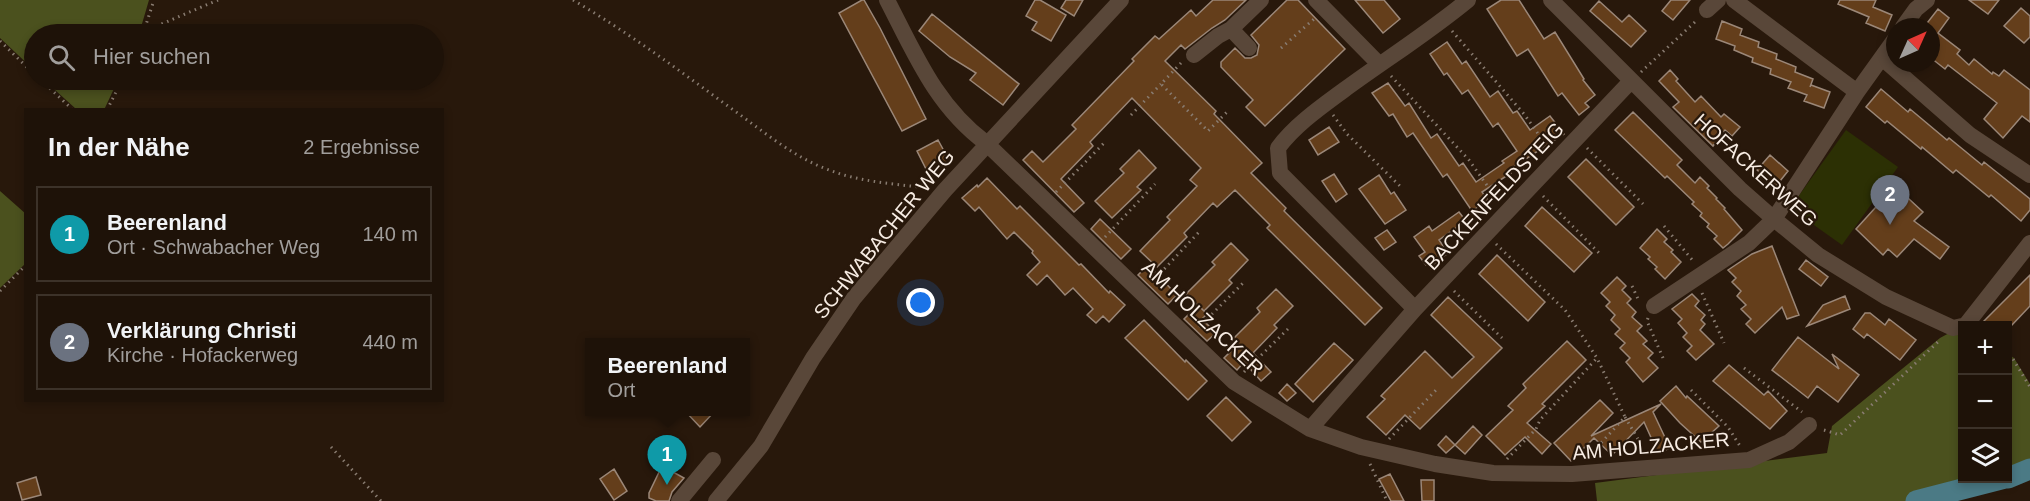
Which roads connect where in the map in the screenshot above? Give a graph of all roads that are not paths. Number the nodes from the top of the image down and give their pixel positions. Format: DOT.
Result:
graph roads {
  1 [pos="887,0"];
  2 [pos="1120,0"];
  3 [pos="1261,0"];
  4 [pos="1468,0"];
  5 [pos="1551,0"];
  6 [pos="1734,0"];
  7 [pos="1915,3"];
  8 [pos="1320,4"];
  9 [pos="1908,18"];
  10 [pos="1231,29"];
  11 [pos="1249,48"];
  12 [pos="1886,52"];
  13 [pos="1882,58"];
  14 [pos="1187,59"];
  15 [pos="1379,64"];
  16 [pos="1631,81"];
  17 [pos="1857,92"];
  18 [pos="986,144"];
  19 [pos="2030,175"];
  20 [pos="1774,219"];
  21 [pos="2030,243"];
  22 [pos="1654,306"];
  23 [pos="1415,309"];
  24 [pos="1968,321"];
  25 [pos="1958,327"];
  26 [pos="1809,425"];
  27 [pos="1310,429"];
  28 [pos="713,459"];
  29 [pos="2030,469"];
  30 [pos="2012,476"];
  31 [pos="1986,483"];
  32 [pos="679,501"];
  33 [pos="716,501"];
  34 [pos="1916,501"];
  1 -- 18 [label="street, AM HOLZACKER"];
  2 -- 18 [label="street, SCHWABACHER WEG"];
  3 -- 10 [label="street"];
  4 -- 15 [label="street"];
  5 -- 16 [label="street, HOFACKERWEG"];
  6 -- 17 [label="street"];
  7 -- 9 [label="street"];
  8 -- 15 [label="street"];
  10 -- 11 [label="street"];
  10 -- 14 [label="street"];
  12 -- 13 [label="street"];
  13 -- 17 [label="street"];
  13 -- 19 [label="street"];
  15 -- 23 [label="street"];
  16 -- 20 [label="street, HOFACKERWEG"];
  16 -- 23 [label="street, BACKENFELDSTEIG"];
  17 -- 20 [label="street"];
  18 -- 27 [label="street, AM HOLZACKER"];
  18 -- 33 [label="street, SCHWABACHER WEG"];
  20 -- 22 [label="street"];
  20 -- 25 [label="street, HOFACKERWEG"];
  21 -- 24 [label="street, HOFACKERWEG"];
  23 -- 27 [label="street, BACKENFELDSTEIG"];
  26 -- 27 [label="street, AM HOLZACKER"];
  28 -- 32 [label="street"];
  29 -- 30 [label="main road"];
  31 -- 34 [label="main road"];
}
